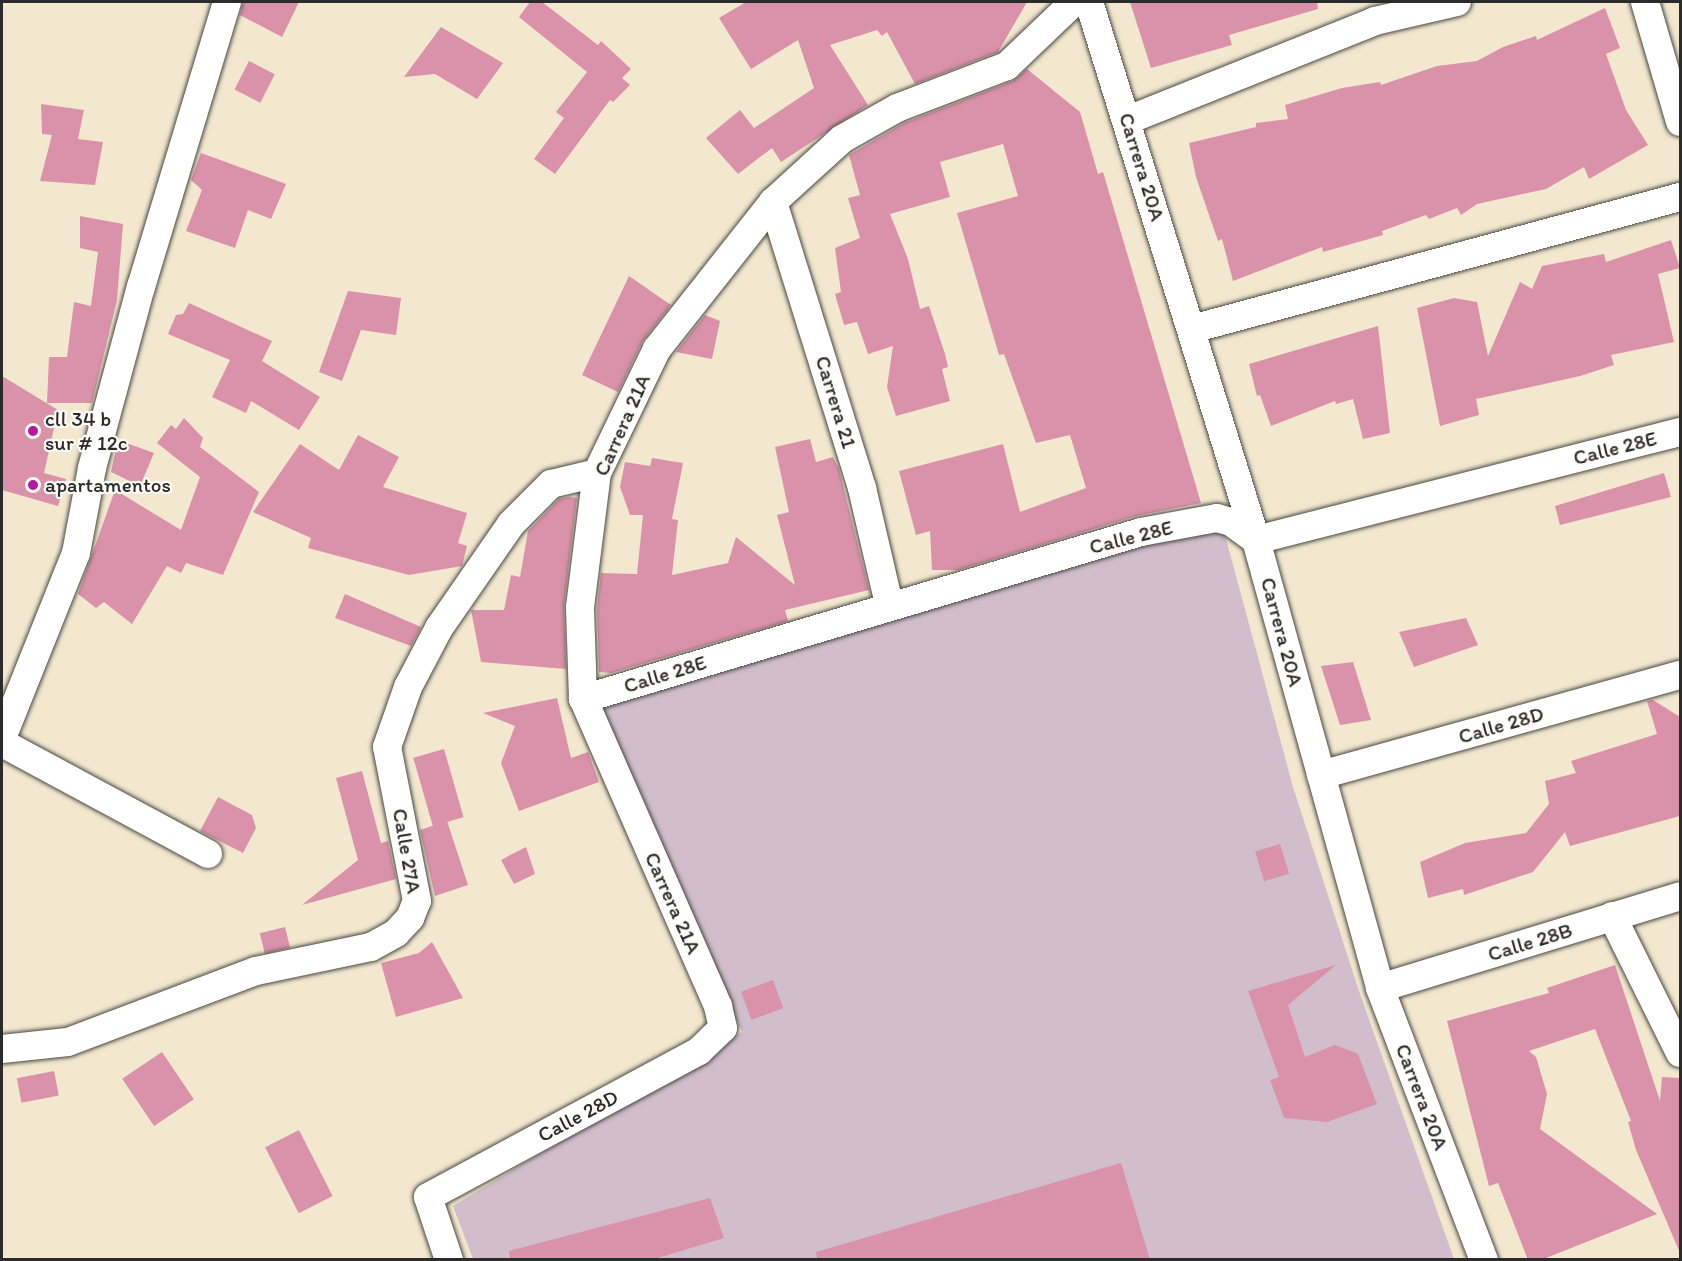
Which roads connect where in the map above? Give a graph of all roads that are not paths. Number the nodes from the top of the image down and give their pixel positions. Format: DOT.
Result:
graph roads {
  1 [pos="227,2"];
  2 [pos="1074,2"];
  3 [pos="1089,2"];
  4 [pos="1458,2"];
  5 [pos="1645,2"];
  6 [pos="1128,120"];
  7 [pos="1680,122"];
  8 [pos="1680,197"];
  9 [pos="773,202"];
  10 [pos="1192,329"];
  11 [pos="1680,432"];
  12 [pos="597,473"];
  13 [pos="1256,540"];
  14 [pos="889,604"];
  15 [pos="1680,675"];
  16 [pos="583,699"];
  17 [pos="2,738"];
  18 [pos="2,743"];
  19 [pos="1321,775"];
  20 [pos="208,854"];
  21 [pos="1680,896"];
  22 [pos="1612,916"];
  23 [pos="1380,988"];
  24 [pos="723,1028"];
  25 [pos="2,1049"];
  26 [pos="1680,1053"];
  27 [pos="449,1260"];
  28 [pos="1484,1260"];
  1 -- 17 [label="street"];
  2 -- 9 [label="street, Carrera 21A"];
  3 -- 6 [label="street, Carrera 20A"];
  4 -- 6 [label="street"];
  5 -- 7 [label="street"];
  6 -- 10 [label="street, Carrera 20A"];
  8 -- 10 [label="street"];
  9 -- 12 [label="street, Carrera 21A"];
  9 -- 14 [label="street, Carrera 21"];
  10 -- 13 [label="street, Carrera 20A"];
  11 -- 13 [label="street, Calle 28E"];
  12 -- 16 [label="street, Carrera 21A"];
  12 -- 25 [label="street, Calle 27A"];
  13 -- 14 [label="street, Calle 28E"];
  13 -- 19 [label="street, Carrera 20A"];
  14 -- 16 [label="street, Calle 28E"];
  15 -- 19 [label="street, Calle 28D"];
  16 -- 24 [label="street, Carrera 21A"];
  18 -- 20 [label="street"];
  19 -- 23 [label="street, Carrera 20A"];
  21 -- 22 [label="street, Calle 28B"];
  22 -- 23 [label="street, Calle 28B"];
  22 -- 26 [label="street"];
  23 -- 28 [label="street, Carrera 20A"];
  24 -- 27 [label="street, Calle 28D"];
}
